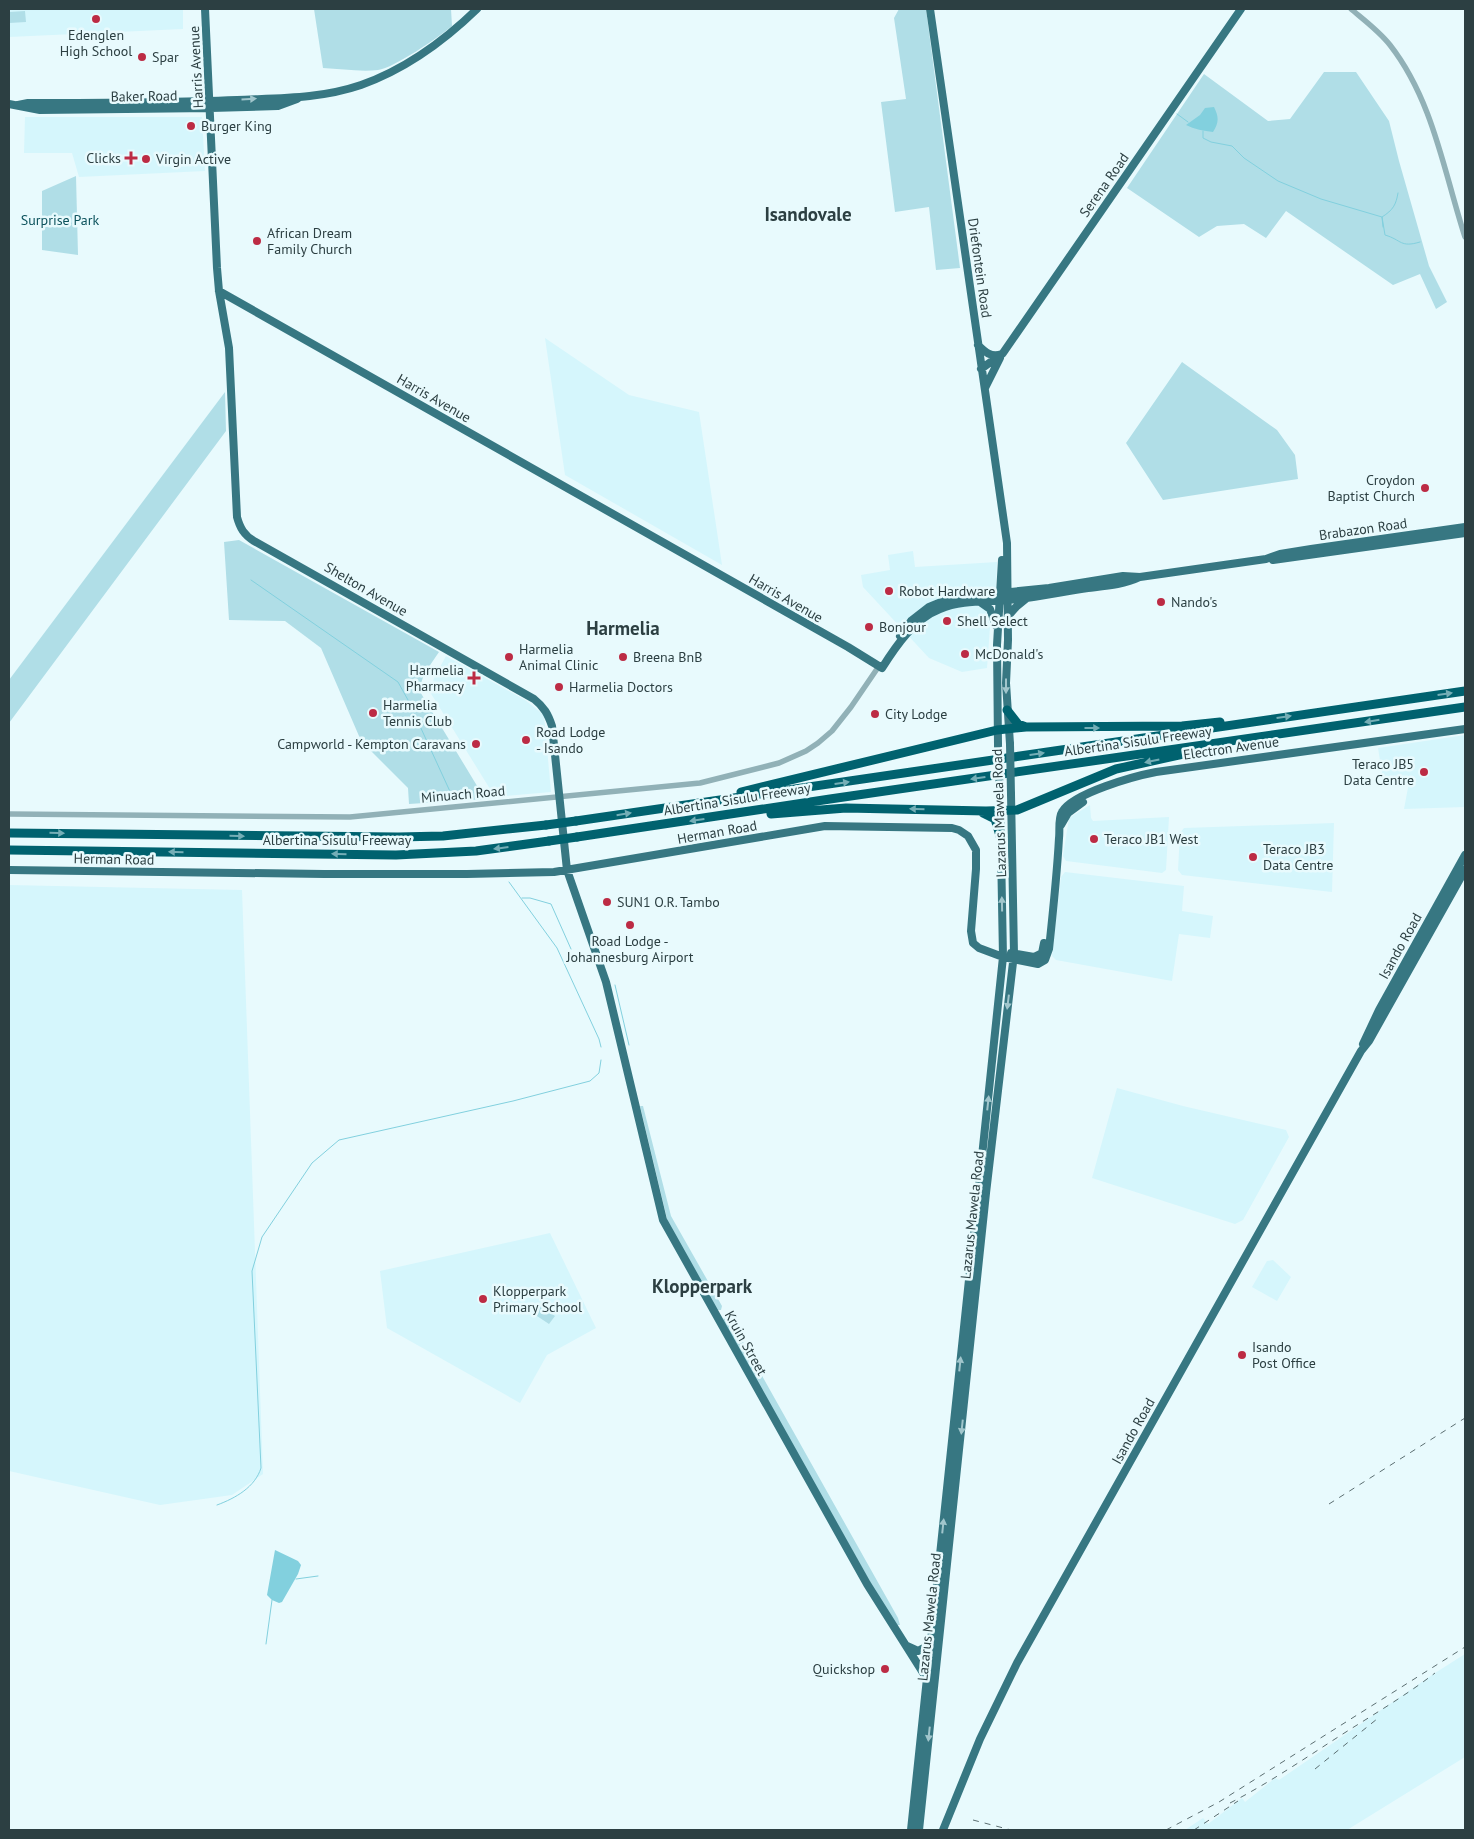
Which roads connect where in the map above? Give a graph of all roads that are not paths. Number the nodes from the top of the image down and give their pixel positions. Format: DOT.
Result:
graph roads {
  1 [pos="205,9"];
  2 [pos="477,9"];
  3 [pos="481,9"];
  4 [pos="930,9"];
  5 [pos="1241,9"];
  6 [pos="1351,9"];
  7 [pos="414,60"];
  8 [pos="9,104"];
  9 [pos="210,104"];
  10 [pos="1465,237"];
  11 [pos="217,268"];
  12 [pos="219,290"];
  13 [pos="237,300"];
  14 [pos="224,318"];
  15 [pos="978,346"];
  16 [pos="1002,355"];
  17 [pos="981,369"];
  18 [pos="984,388"];
  19 [pos="1465,527"];
  20 [pos="1465,533"];
  21 [pos="1409,538"];
  22 [pos="1140,577"];
  23 [pos="1004,597"];
  24 [pos="1029,597"];
  25 [pos="980,602"];
  26 [pos="1008,616"];
  27 [pos="997,630"];
  28 [pos="879,669"];
  29 [pos="1465,691"];
  30 [pos="1465,707"];
  31 [pos="1007,710"];
  32 [pos="1256,721"];
  33 [pos="1026,728"];
  34 [pos="1463,728"];
  35 [pos="1008,729"];
  36 [pos="997,730"];
  37 [pos="1234,741"];
  38 [pos="559,798"];
  39 [pos="724,798"];
  40 [pos="970,810"];
  41 [pos="1000,810"];
  42 [pos="1012,810"];
  43 [pos="746,812"];
  44 [pos="9,814"];
  45 [pos="9,832"];
  46 [pos="1001,840"];
  47 [pos="9,850"];
  48 [pos="1465,855"];
  49 [pos="1058,857"];
  50 [pos="9,870"];
  51 [pos="567,870"];
  52 [pos="1465,870"];
  53 [pos="989,951"];
  54 [pos="1003,951"];
  55 [pos="1014,957"];
  56 [pos="1361,1051"];
  57 [pos="978,1278"];
  58 [pos="966,1304"];
  59 [pos="931,1644"];
  60 [pos="905,1645"];
  61 [pos="927,1679"];
  62 [pos="934,1686"];
  63 [pos="911,1830"];
  64 [pos="919,1830"];
  65 [pos="943,1830"];
  1 -- 9 [label="main road, Harris Avenue"];
  2 -- 7 [label="main road, Baker Road"];
  3 -- 7 [label="main road, Baker Road"];
  4 -- 15 [label="main road, Driefontein Road"];
  5 -- 16 [label="main road, Serena Road"];
  6 -- 10 [label="street"];
  7 -- 9 [label="main road, Baker Road"];
  8 -- 9 [label="main road, Baker Road"];
  9 -- 11 [label="main road, Harris Avenue"];
  11 -- 12 [label="main road, Harris Avenue"];
  11 -- 13 [label="main road"];
  12 -- 13 [label="main road, Harris Avenue"];
  12 -- 14 [label="main road, Shelton Avenue"];
  13 -- 14 [label="main road"];
  13 -- 28 [label="main road, Harris Avenue"];
  14 -- 38 [label="main road, Shelton Avenue"];
  15 -- 16 [label="main road"];
  15 -- 17 [label="main road, Driefontein Road"];
  16 -- 17 [label="main road, Serena Road"];
  16 -- 18 [label="main road"];
  17 -- 18 [label="main road, Driefontein Road"];
  18 -- 23 [label="main road, Driefontein Road"];
  19 -- 21 [label="main road, Brabazon Road"];
  20 -- 21 [label="main road, Brabazon Road"];
  21 -- 22 [label="main road, Brabazon Road"];
  22 -- 23 [label="main road, Brabazon Road"];
  22 -- 24 [label="main road, Brabazon Road"];
  23 -- 24 [label="main road, Brabazon Road"];
  23 -- 25 [label="main road"];
  23 -- 26 [label="main road, Lazarus Mawela Road"];
  23 -- 27 [label="main road, Lazarus Mawela Road"];
  23 -- 28 [label="main road"];
  24 -- 26 [label="main road"];
  25 -- 27 [label="main road"];
  25 -- 28 [label="main road"];
  26 -- 31 [label="main road, Lazarus Mawela Road, one-way"];
  27 -- 36 [label="main road, Lazarus Mawela Road"];
  28 -- 38 [label="street, Minuach Road"];
  32 -- 29 [label="highway, Albertina Sisulu Freeway, one-way"];
  30 -- 37 [label="highway, Albertina Sisulu Freeway, one-way"];
  31 -- 33 [label="highway"];
  31 -- 35 [label="main road, Lazarus Mawela Road"];
  33 -- 32 [label="highway, one-way"];
  39 -- 32 [label="highway, Albertina Sisulu Freeway, one-way"];
  33 -- 35 [label="highway"];
  34 -- 49 [label="main road, Electron Avenue"];
  35 -- 36 [label="highway"];
  35 -- 42 [label="main road, Lazarus Mawela Road, bridge"];
  36 -- 39 [label="highway"];
  36 -- 41 [label="main road, Lazarus Mawela Road, bridge"];
  37 -- 42 [label="highway, one-way"];
  37 -- 43 [label="highway, Albertina Sisulu Freeway, one-way"];
  38 -- 44 [label="street, Minuach Road"];
  38 -- 51 [label="main road, Shelton Avenue"];
  45 -- 39 [label="highway, Albertina Sisulu Freeway, one-way, bridge"];
  40 -- 41 [label="highway"];
  40 -- 43 [label="highway, one-way"];
  40 -- 46 [label="highway"];
  41 -- 42 [label="highway"];
  41 -- 46 [label="main road, Lazarus Mawela Road"];
  42 -- 55 [label="main road, Lazarus Mawela Road"];
  43 -- 47 [label="highway, Albertina Sisulu Freeway, one-way, bridge"];
  54 -- 46 [label="main road, Lazarus Mawela Road, one-way"];
  48 -- 56 [label="main road, Isando Road"];
  49 -- 55 [label="main road, Electron Avenue"];
  49 -- 55 [label="main road, Electron Avenue"];
  50 -- 51 [label="main road, Herman Road"];
  51 -- 53 [label="main road, Herman Road"];
  51 -- 60 [label="main road, Kruin Street"];
  52 -- 56 [label="main road, Isando Road"];
  53 -- 54 [label="main road"];
  53 -- 54 [label="main road, Herman Road"];
  54 -- 55 [label="main road, Herman Road"];
  58 -- 54 [label="main road, Lazarus Mawela Road, one-way"];
  55 -- 57 [label="main road, Lazarus Mawela Road, one-way"];
  56 -- 65 [label="main road, Isando Road"];
  57 -- 58 [label="main road"];
  57 -- 62 [label="main road, Lazarus Mawela Road, one-way"];
  59 -- 58 [label="main road, Lazarus Mawela Road, one-way"];
  59 -- 60 [label="main road"];
  59 -- 61 [label="main road, Lazarus Mawela Road"];
  60 -- 61 [label="main road, Kruin Street"];
  61 -- 62 [label="main road, Kruin Street"];
  61 -- 63 [label="main road, Lazarus Mawela Road"];
  62 -- 64 [label="main road, Lazarus Mawela Road, one-way"];
}
